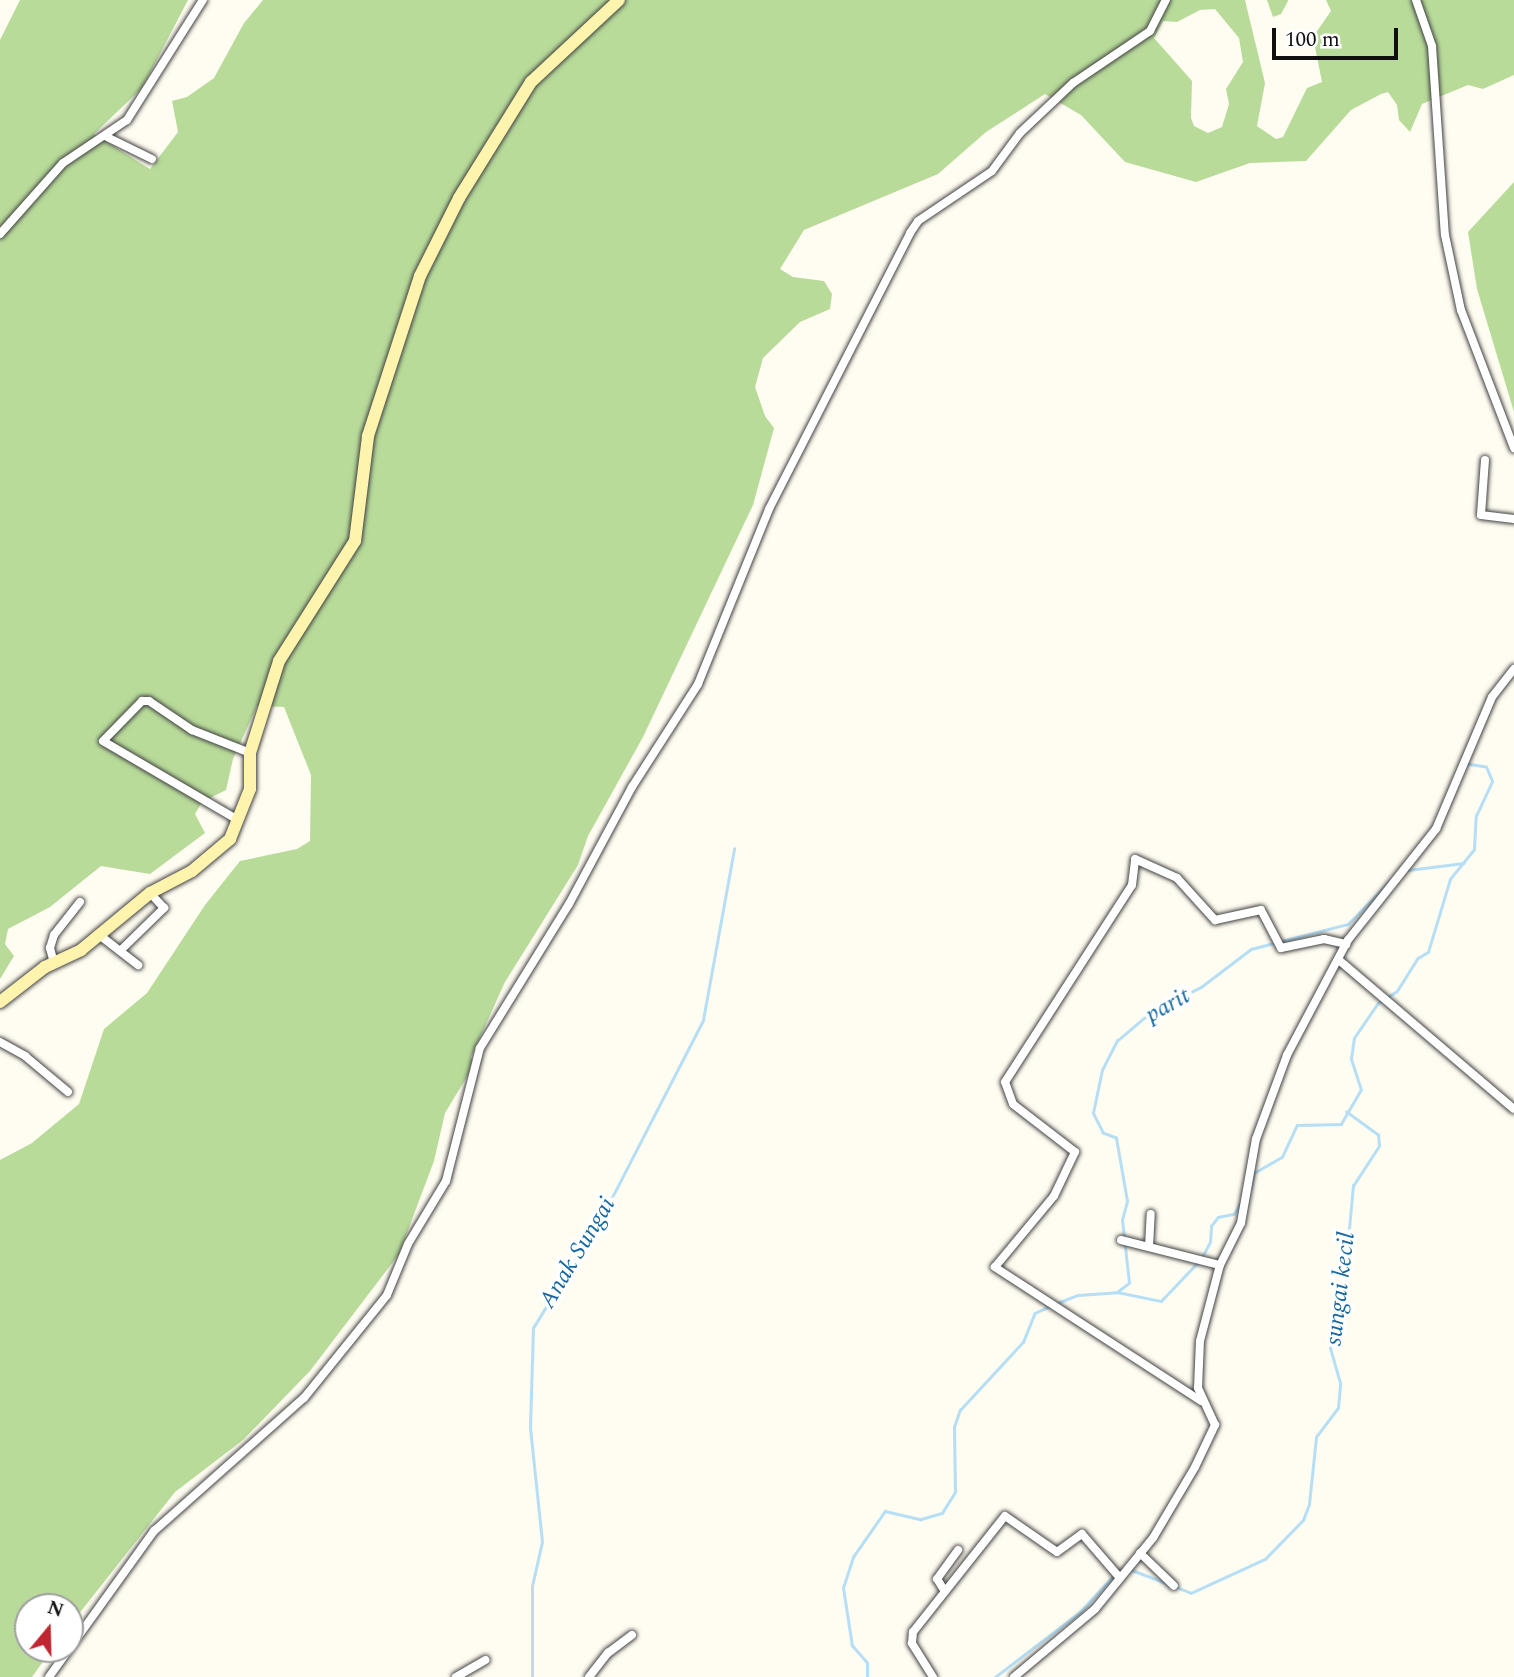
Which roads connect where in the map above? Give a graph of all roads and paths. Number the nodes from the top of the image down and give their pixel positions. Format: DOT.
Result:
graph roads {
  1 [pos="203,0"];
  2 [pos="620,0"];
  3 [pos="1166,0"];
  4 [pos="1416,0"];
  5 [pos="107,137"];
  6 [pos="152,159"];
  7 [pos="0,234"];
  8 [pos="1514,448"];
  9 [pos="1485,460"];
  10 [pos="1514,519"];
  11 [pos="1514,669"];
  12 [pos="250,753"];
  13 [pos="238,820"];
  14 [pos="150,893"];
  15 [pos="80,902"];
  16 [pos="98,934"];
  17 [pos="1346,944"];
  18 [pos="120,951"];
  19 [pos="1340,961"];
  20 [pos="54,963"];
  21 [pos="138,965"];
  22 [pos="0,1002"];
  23 [pos="0,1042"];
  24 [pos="68,1092"];
  25 [pos="1514,1109"];
  26 [pos="1151,1214"];
  27 [pos="1121,1240"];
  28 [pos="1149,1247"];
  29 [pos="1220,1265"];
  30 [pos="1201,1401"];
  31 [pos="958,1550"];
  32 [pos="1140,1553"];
  33 [pos="1118,1574"];
  34 [pos="1174,1586"];
  35 [pos="944,1590"];
  36 [pos="632,1635"];
  37 [pos="486,1660"];
  38 [pos="49,1677"];
  39 [pos="456,1677"];
  40 [pos="589,1677"];
  41 [pos="933,1677"];
  42 [pos="1013,1677"];
  1 -- 5 [label="street"];
  2 -- 12 [label="street"];
  3 -- 38 [label="street"];
  4 -- 8 [label="street"];
  5 -- 6 [label="street"];
  5 -- 7 [label="street"];
  9 -- 10 [label="street"];
  11 -- 17 [label="street"];
  12 -- 13 [label="street"];
  12 -- 13 [label="street"];
  13 -- 14 [label="street"];
  14 -- 16 [label="street"];
  14 -- 18 [label="street"];
  15 -- 20 [label="street"];
  16 -- 18 [label="street"];
  16 -- 20 [label="street"];
  17 -- 19 [label="street"];
  17 -- 30 [label="street"];
  18 -- 21 [label="street"];
  19 -- 25 [label="street"];
  19 -- 29 [label="street"];
  20 -- 22 [label="street"];
  23 -- 24 [label="street"];
  26 -- 28 [label="street"];
  27 -- 28 [label="street"];
  28 -- 29 [label="street"];
  29 -- 30 [label="street"];
  30 -- 32 [label="street"];
  31 -- 35 [label="street"];
  32 -- 33 [label="street"];
  32 -- 34 [label="street"];
  33 -- 35 [label="street"];
  33 -- 42 [label="street"];
  35 -- 41 [label="street"];
  36 -- 40 [label="street"];
  37 -- 39 [label="street"];
}
